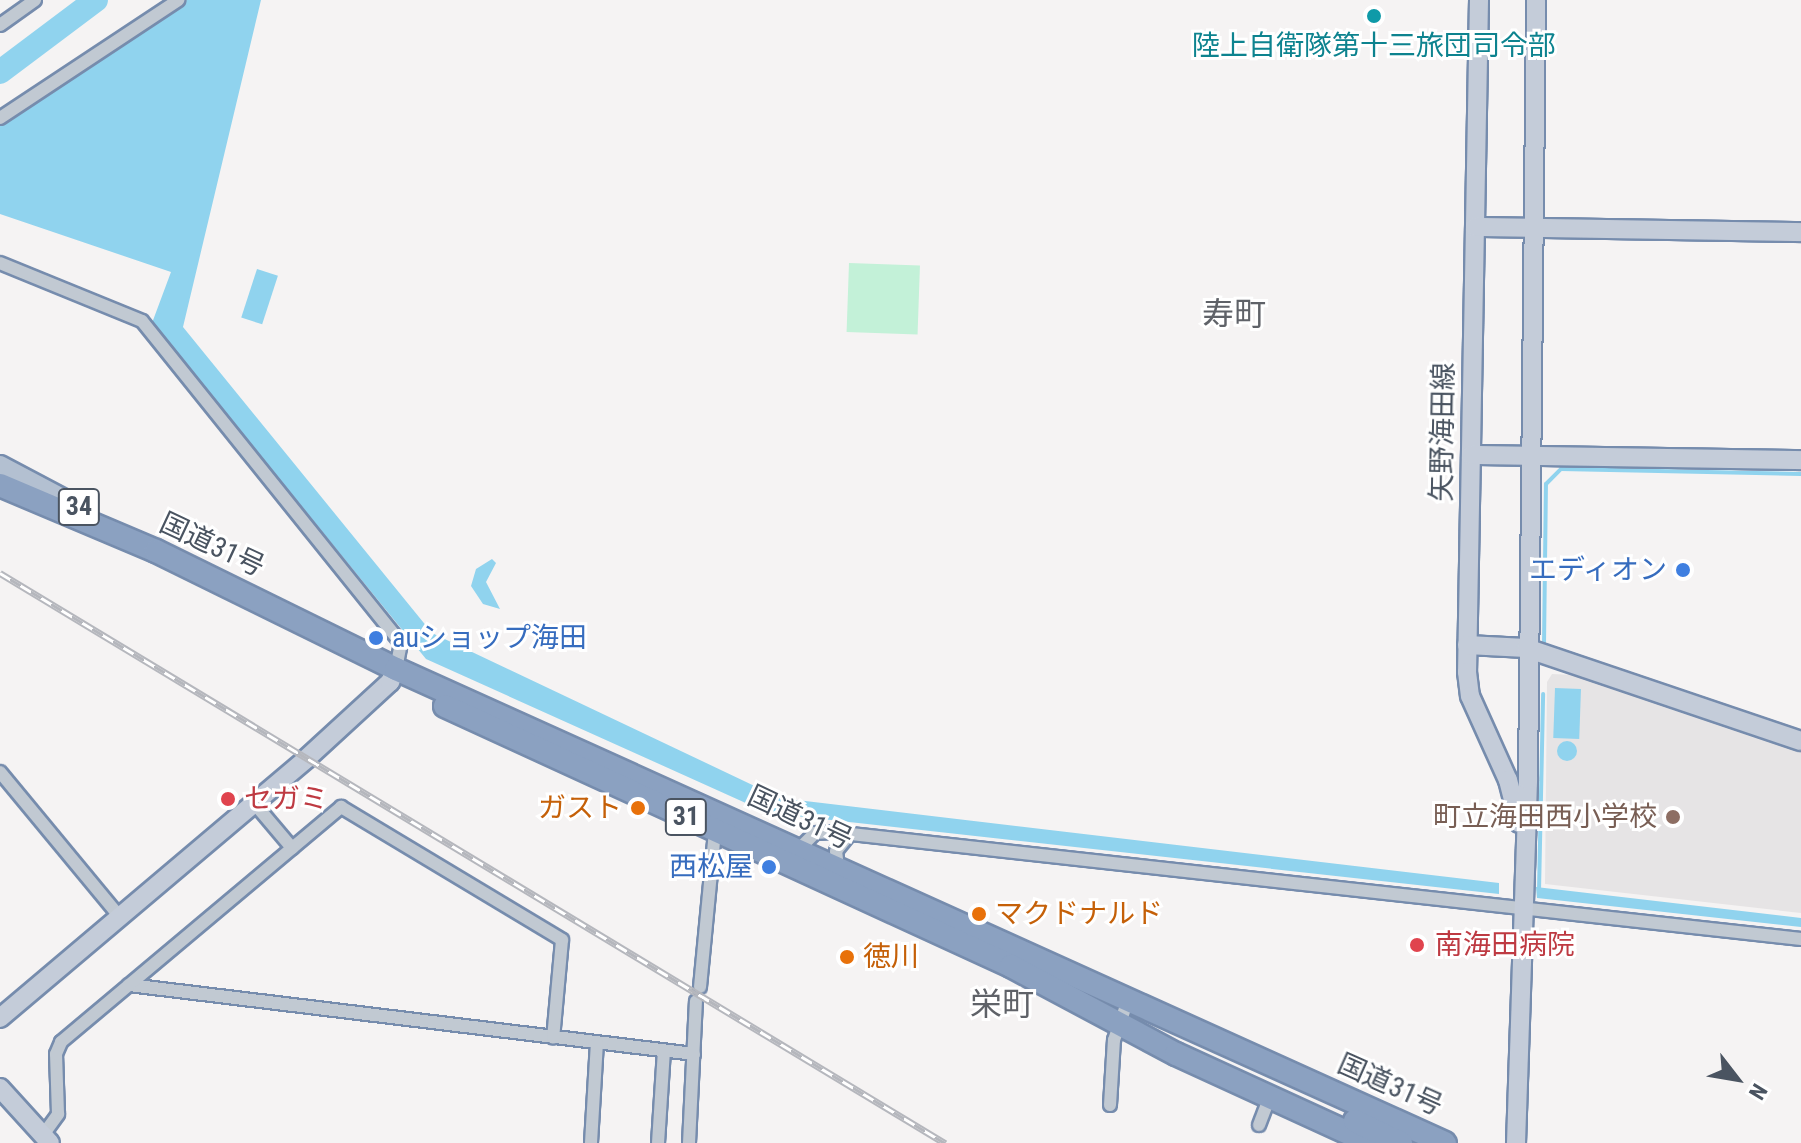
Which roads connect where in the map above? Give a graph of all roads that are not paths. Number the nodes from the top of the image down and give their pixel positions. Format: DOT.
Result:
graph roads {
  1 [pos="35,0"];
  2 [pos="178,0"];
  3 [pos="1479,0"];
  4 [pos="1536,0"];
  5 [pos="22,4"];
  6 [pos="0,25"];
  7 [pos="0,118"];
  8 [pos="1475,227"];
  9 [pos="1532,228"];
  10 [pos="1801,232"];
  11 [pos="0,263"];
  12 [pos="1471,455"];
  13 [pos="1528,456"];
  14 [pos="1801,460"];
  15 [pos="0,466"];
  16 [pos="0,485"];
  17 [pos="0,498"];
  18 [pos="156,551"];
  19 [pos="1467,645"];
  20 [pos="1526,648"];
  21 [pos="393,675"];
  22 [pos="1801,741"];
  23 [pos="0,772"];
  24 [pos="254,803"];
  25 [pos="715,830"];
  26 [pos="850,834"];
  27 [pos="292,848"];
  28 [pos="1523,855"];
  29 [pos="793,857"];
  30 [pos="838,869"];
  31 [pos="1521,908"];
  32 [pos="120,917"];
  33 [pos="1801,939"];
  34 [pos="129,985"];
  35 [pos="700,987"];
  36 [pos="696,1001"];
  37 [pos="1122,1013"];
  38 [pos="0,1018"];
  39 [pos="553,1038"];
  40 [pos="597,1043"];
  41 [pos="664,1051"];
  42 [pos="694,1054"];
  43 [pos="0,1088"];
  44 [pos="1270,1097"];
  45 [pos="1110,1105"];
  46 [pos="1259,1125"];
  47 [pos="46,1139"];
  48 [pos="591,1143"];
  49 [pos="658,1143"];
  50 [pos="689,1143"];
  51 [pos="1370,1143"];
  52 [pos="1401,1143"];
  53 [pos="1445,1143"];
  54 [pos="1516,1143"];
  1 -- 5 [label="street"];
  2 -- 7 [label="street"];
  3 -- 8 [label="main road, 矢野海田線"];
  4 -- 9 [label="main road, 矢野海田線"];
  5 -- 6 [label="street"];
  8 -- 9 [label="main road"];
  8 -- 12 [label="main road, 矢野海田線"];
  9 -- 10 [label="main road"];
  9 -- 13 [label="main road, 矢野海田線"];
  11 -- 21 [label="street"];
  12 -- 13 [label="main road"];
  12 -- 19 [label="main road, 矢野海田線"];
  13 -- 14 [label="main road"];
  13 -- 20 [label="main road, 矢野海田線"];
  15 -- 18 [label="main road, 34"];
  16 -- 18 [label="highway, 国道31号 / 31"];
  17 -- 21 [label="highway, 国道31号 / 31"];
  18 -- 21 [label="highway, 国道31号 / 31"];
  19 -- 20 [label="main road"];
  19 -- 28 [label="main road, 矢野海田線"];
  20 -- 22 [label="main road"];
  20 -- 28 [label="main road, 矢野海田線"];
  21 -- 24 [label="main road"];
  21 -- 25 [label="highway, 国道31号 / 31"];
  21 -- 29 [label="highway, 国道31号 / 31"];
  23 -- 32 [label="street"];
  24 -- 27 [label="street"];
  24 -- 32 [label="main road"];
  25 -- 29 [label="highway, 国道31号 / 31"];
  25 -- 35 [label="street"];
  26 -- 29 [label="street"];
  26 -- 30 [label="street"];
  26 -- 31 [label="street"];
  27 -- 34 [label="street"];
  27 -- 39 [label="street"];
  28 -- 31 [label="main road, 矢野海田線"];
  29 -- 30 [label="highway, 国道31号 / 31"];
  29 -- 37 [label="highway, 国道31号 / 31"];
  30 -- 37 [label="highway, 国道31号 / 31"];
  31 -- 33 [label="street"];
  31 -- 54 [label="main road, 矢野海田線"];
  32 -- 38 [label="main road"];
  34 -- 39 [label="street"];
  34 -- 47 [label="street"];
  36 -- 42 [label="street"];
  37 -- 44 [label="highway, 国道31号 / 31"];
  37 -- 45 [label="street"];
  37 -- 52 [label="highway"];
  37 -- 53 [label="highway, 国道31号 / 31"];
  39 -- 40 [label="street"];
  40 -- 41 [label="street"];
  40 -- 48 [label="street"];
  41 -- 42 [label="street"];
  41 -- 49 [label="street"];
  42 -- 50 [label="street"];
  43 -- 47 [label="main road"];
  44 -- 46 [label="street"];
  44 -- 51 [label="highway, 国道31号 / 31"];
}
